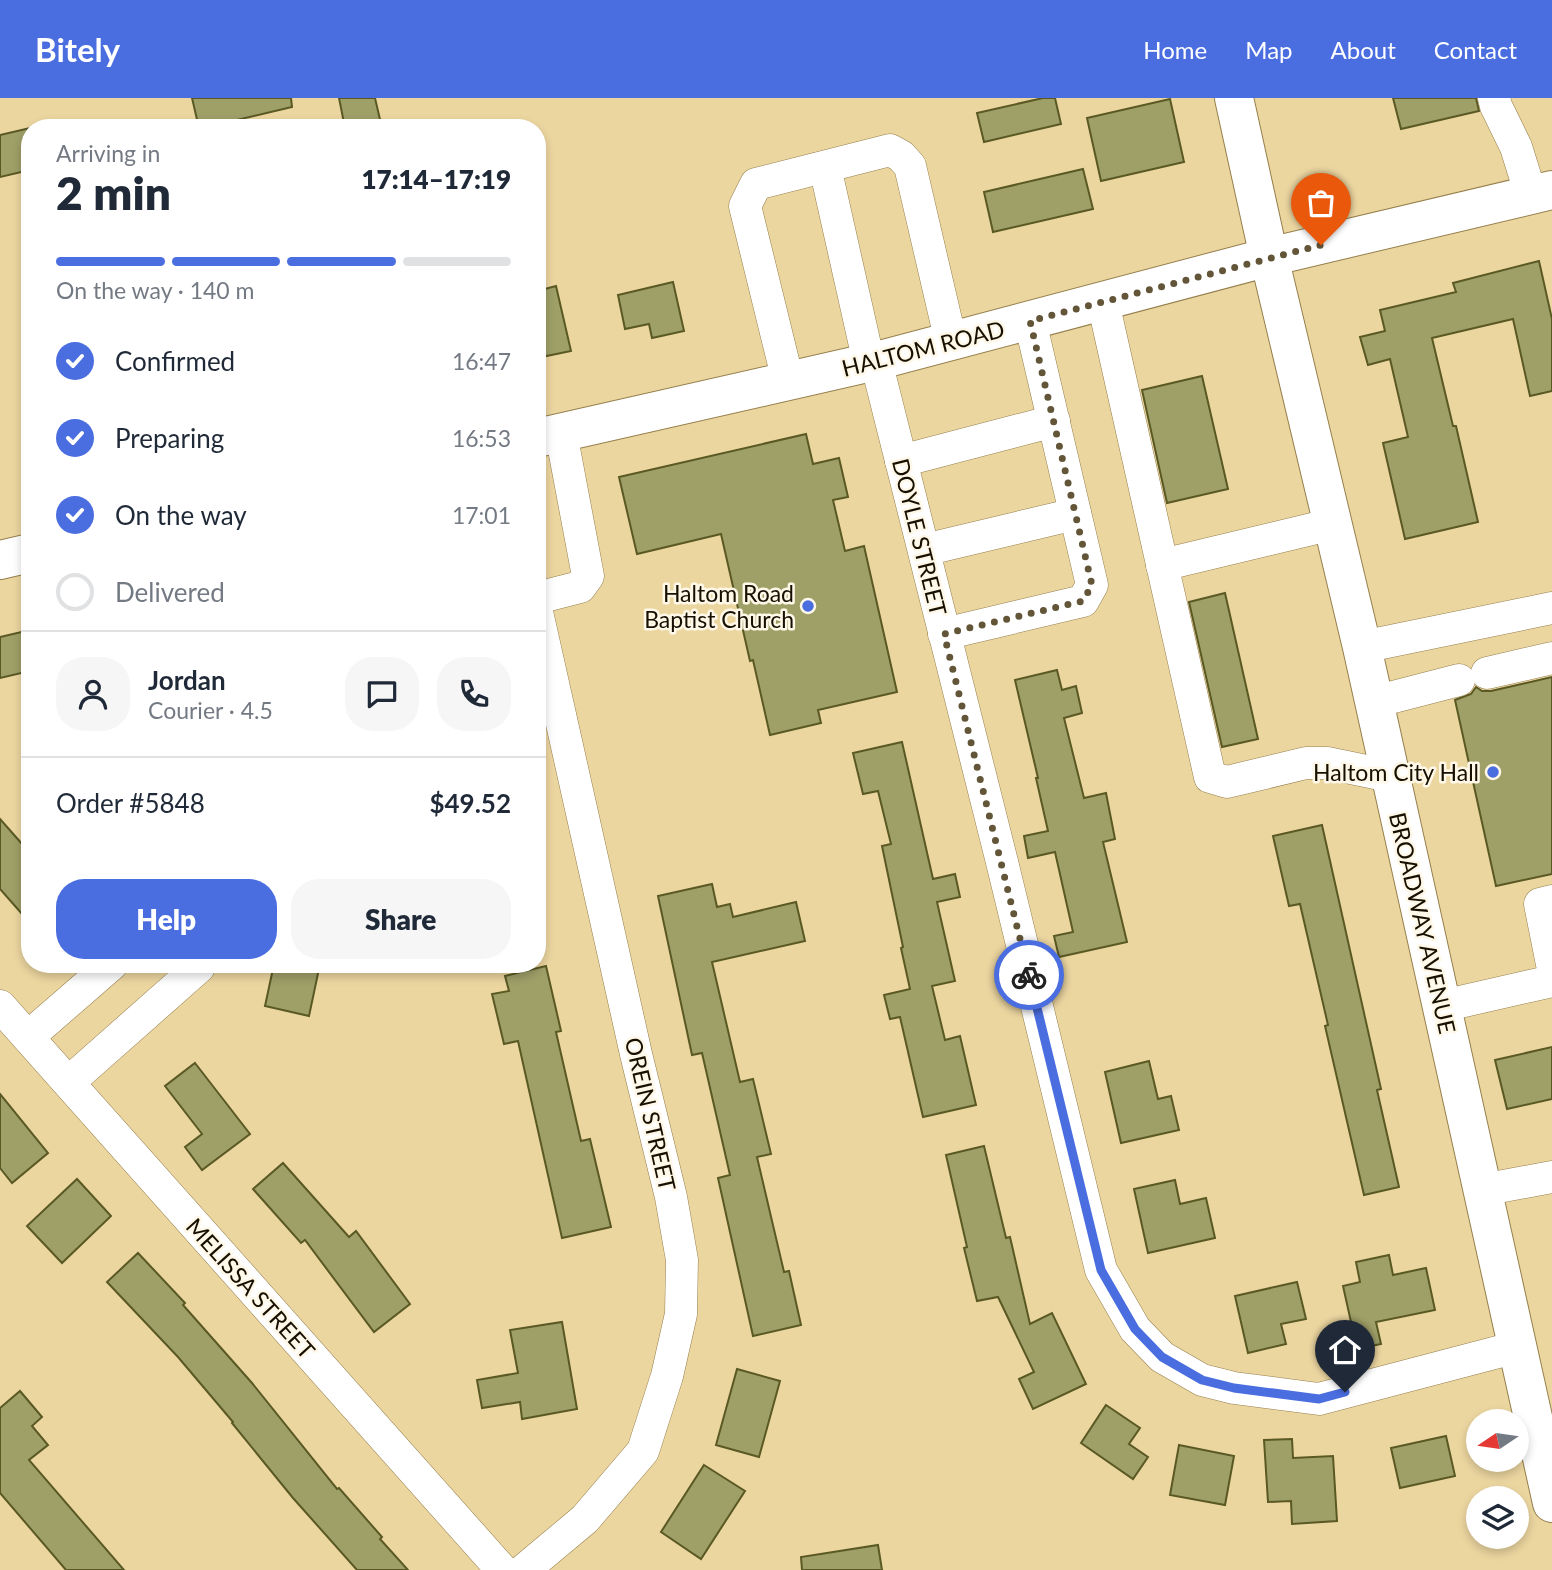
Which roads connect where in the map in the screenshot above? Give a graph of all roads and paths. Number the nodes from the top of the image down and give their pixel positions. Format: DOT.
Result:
graph roads {
  1 [pos="1234,98"];
  2 [pos="1494,98"];
  3 [pos="825,167"];
  4 [pos="1541,193"];
  5 [pos="1269,257"];
  6 [pos="1103,302"];
  7 [pos="1030,321"];
  8 [pos="951,342"];
  9 [pos="873,362"];
  10 [pos="788,381"];
  11 [pos="1054,421"];
  12 [pos="549,435"];
  13 [pos="901,461"];
  14 [pos="1076,514"];
  15 [pos="1333,524"];
  16 [pos="924,550"];
  17 [pos="21,556"];
  18 [pos="0,560"];
  19 [pos="1162,565"];
  20 [pos="546,596"];
  21 [pos="1552,608"];
  22 [pos="944,634"];
  23 [pos="1362,647"];
  24 [pos="546,652"];
  25 [pos="1552,658"];
  26 [pos="1374,702"];
  27 [pos="1391,776"];
  28 [pos="1552,901"];
  29 [pos="1552,964"];
  30 [pos="102,973"];
  31 [pos="192,973"];
  32 [pos="1552,981"];
  33 [pos="0,1006"];
  34 [pos="1442,1006"];
  35 [pos="28,1037"];
  36 [pos="69,1082"];
  37 [pos="1552,1177"];
  38 [pos="1482,1190"];
  39 [pos="1517,1347"];
  40 [pos="1552,1503"];
  41 [pos="502,1570"];
  42 [pos="524,1570"];
  1 -- 5 [label="main road, BROADWAY AVENUE"];
  2 -- 4 [label="street"];
  3 -- 8 [label="street"];
  3 -- 9 [label="street, DOYLE STREET"];
  3 -- 10 [label="street"];
  4 -- 5 [label="main road, HALTOM ROAD"];
  5 -- 6 [label="main road, HALTOM ROAD"];
  5 -- 15 [label="main road, BROADWAY AVENUE"];
  6 -- 7 [label="main road, HALTOM ROAD"];
  6 -- 19 [label="street"];
  7 -- 8 [label="main road, HALTOM ROAD"];
  7 -- 11 [label="street"];
  8 -- 9 [label="main road, HALTOM ROAD"];
  9 -- 10 [label="main road, HALTOM ROAD"];
  9 -- 13 [label="street, DOYLE STREET"];
  10 -- 12 [label="main road, HALTOM ROAD"];
  11 -- 13 [label="street"];
  11 -- 14 [label="street"];
  12 -- 20 [label="street"];
  13 -- 16 [label="street, DOYLE STREET"];
  14 -- 16 [label="street"];
  14 -- 22 [label="street"];
  15 -- 19 [label="street"];
  15 -- 23 [label="main road, BROADWAY AVENUE"];
  16 -- 22 [label="street, DOYLE STREET"];
  17 -- 18 [label="main road"];
  19 -- 27 [label="street"];
  21 -- 23 [label="street"];
  22 -- 39 [label="street, DOYLE STREET"];
  23 -- 26 [label="main road, BROADWAY AVENUE"];
  24 -- 42 [label="street, OREIN STREET"];
  25 -- 26 [label="street"];
  26 -- 27 [label="main road, BROADWAY AVENUE"];
  27 -- 34 [label="main road, BROADWAY AVENUE"];
  28 -- 29 [label="street"];
  30 -- 35 [label="street"];
  31 -- 36 [label="street"];
  32 -- 34 [label="street"];
  33 -- 35 [label="street, MELISSA STREET"];
  34 -- 38 [label="main road, BROADWAY AVENUE"];
  35 -- 36 [label="street, MELISSA STREET"];
  36 -- 41 [label="street, MELISSA STREET"];
  37 -- 38 [label="street"];
  38 -- 39 [label="main road, BROADWAY AVENUE"];
  39 -- 40 [label="main road, BROADWAY AVENUE"];
}
